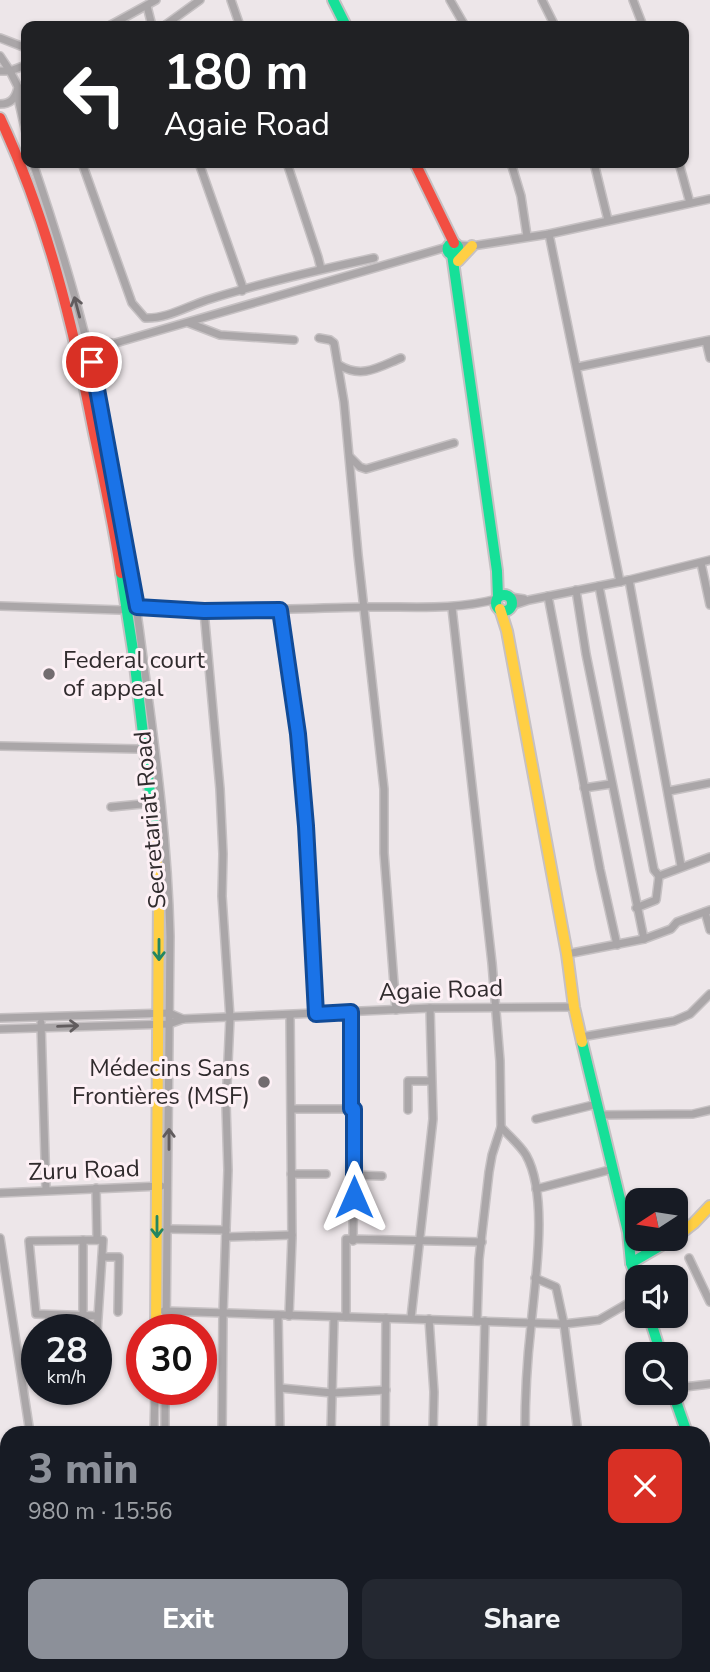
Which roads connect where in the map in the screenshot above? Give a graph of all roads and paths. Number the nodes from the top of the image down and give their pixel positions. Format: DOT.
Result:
graph roads {
  1 [pos="156,0"];
  2 [pos="200,0"];
  3 [pos="231,0"];
  4 [pos="333,0"];
  5 [pos="450,0"];
  6 [pos="542,0"];
  7 [pos="634,0"];
  8 [pos="146,6"];
  9 [pos="118,21"];
  10 [pos="150,21"];
  11 [pos="171,21"];
  12 [pos="238,21"];
  13 [pos="344,21"];
  14 [pos="462,21"];
  15 [pos="552,21"];
  16 [pos="641,21"];
  17 [pos="0,38"];
  18 [pos="21,46"];
  19 [pos="0,57"];
  20 [pos="21,67"];
  21 [pos="0,71"];
  22 [pos="10,71"];
  23 [pos="21,90"];
  24 [pos="17,94"];
  25 [pos="0,104"];
  26 [pos="21,111"];
  27 [pos="0,118"];
  28 [pos="0,140"];
  29 [pos="13,146"];
  30 [pos="21,163"];
  31 [pos="24,168"];
  32 [pos="35,168"];
  33 [pos="84,168"];
  34 [pos="202,168"];
  35 [pos="289,168"];
  36 [pos="417,168"];
  37 [pos="513,168"];
  38 [pos="595,168"];
  39 [pos="680,168"];
  40 [pos="710,199"];
  41 [pos="690,203"];
  42 [pos="608,220"];
  43 [pos="550,234"];
  44 [pos="527,236"];
  45 [pos="471,246"];
  46 [pos="452,247"];
  47 [pos="374,258"];
  48 [pos="321,269"];
  49 [pos="455,269"];
  50 [pos="242,291"];
  51 [pos="188,323"];
  52 [pos="86,338"];
  53 [pos="319,338"];
  54 [pos="294,340"];
  55 [pos="708,340"];
  56 [pos="112,344"];
  57 [pos="401,358"];
  58 [pos="710,358"];
  59 [pos="92,362"];
  60 [pos="339,365"];
  61 [pos="578,367"];
  62 [pos="454,443"];
  63 [pos="349,457"];
  64 [pos="710,561"];
  65 [pos="701,562"];
  66 [pos="625,581"];
  67 [pos="599,586"];
  68 [pos="576,590"];
  69 [pos="548,596"];
  70 [pos="503,602"];
  71 [pos="710,605"];
  72 [pos="0,606"];
  73 [pos="132,607"];
  74 [pos="365,607"];
  75 [pos="452,608"];
  76 [pos="280,610"];
  77 [pos="204,611"];
  78 [pos="0,746"];
  79 [pos="150,747"];
  80 [pos="611,783"];
  81 [pos="710,783"];
  82 [pos="584,789"];
  83 [pos="669,791"];
  84 [pos="152,803"];
  85 [pos="111,807"];
  86 [pos="710,857"];
  87 [pos="681,866"];
  88 [pos="659,876"];
  89 [pos="636,908"];
  90 [pos="708,911"];
  91 [pos="710,930"];
  92 [pos="644,939"];
  93 [pos="617,945"];
  94 [pos="567,954"];
  95 [pos="710,994"];
  96 [pos="497,1007"];
  97 [pos="574,1007"];
  98 [pos="430,1008"];
  99 [pos="396,1010"];
  100 [pos="351,1012"];
  101 [pos="316,1014"];
  102 [pos="40,1015"];
  103 [pos="290,1015"];
  104 [pos="0,1018"];
  105 [pos="230,1018"];
  106 [pos="164,1019"];
  107 [pos="41,1027"];
  108 [pos="0,1029"];
  109 [pos="581,1037"];
  110 [pos="431,1081"];
  111 [pos="292,1109"];
  112 [pos="351,1109"];
  113 [pos="408,1110"];
  114 [pos="599,1110"];
  115 [pos="710,1110"];
  116 [pos="536,1119"];
  117 [pos="501,1127"];
  118 [pos="613,1169"];
  119 [pos="291,1174"];
  120 [pos="326,1174"];
  121 [pos="354,1175"];
  122 [pos="382,1176"];
  123 [pos="157,1186"];
  124 [pos="169,1187"];
  125 [pos="96,1188"];
  126 [pos="536,1189"];
  127 [pos="47,1190"];
  128 [pos="0,1193"];
  129 [pos="710,1206"];
  130 [pos="688,1228"];
  131 [pos="168,1229"];
  132 [pos="226,1234"];
  133 [pos="292,1235"];
  134 [pos="0,1238"];
  135 [pos="83,1240"];
  136 [pos="97,1240"];
  137 [pos="354,1241"];
  138 [pos="420,1241"];
  139 [pos="482,1242"];
  140 [pos="652,1251"];
  141 [pos="102,1257"];
  142 [pos="689,1258"];
  143 [pos="2,1259"];
  144 [pos="631,1263"];
  145 [pos="536,1278"];
  146 [pos="710,1302"];
  147 [pos="625,1305"];
  148 [pos="161,1311"];
  149 [pos="118,1312"];
  150 [pos="36,1314"];
  151 [pos="83,1314"];
  152 [pos="98,1314"];
  153 [pos="160,1314"];
  154 [pos="162,1314"];
  155 [pos="223,1314"];
  156 [pos="278,1315"];
  157 [pos="289,1316"];
  158 [pos="334,1317"];
  159 [pos="346,1317"];
  160 [pos="386,1318"];
  161 [pos="411,1318"];
  162 [pos="429,1319"];
  163 [pos="481,1321"];
  164 [pos="531,1323"];
  165 [pos="564,1324"];
  166 [pos="710,1384"];
  167 [pos="688,1387"];
  168 [pos="280,1388"];
  169 [pos="386,1390"];
  170 [pos="332,1393"];
  171 [pos="155,1405"];
  172 [pos="165,1405"];
  173 [pos="677,1405"];
  174 [pos="29,1426"];
  175 [pos="154,1426"];
  176 [pos="165,1426"];
  177 [pos="222,1426"];
  178 [pos="280,1426"];
  179 [pos="331,1426"];
  180 [pos="385,1426"];
  181 [pos="433,1426"];
  182 [pos="482,1426"];
  183 [pos="524,1426"];
  184 [pos="577,1426"];
  185 [pos="685,1426"];
  1 -- 8 [label="street"];
  2 -- 11 [label="street"];
  3 -- 12 [label="street"];
  4 -- 13 [label="street"];
  5 -- 14 [label="street"];
  6 -- 15 [label="street"];
  7 -- 16 [label="street"];
  8 -- 9 [label="street"];
  8 -- 10 [label="street"];
  17 -- 18 [label="street"];
  19 -- 22 [label="street"];
  20 -- 22 [label="street"];
  21 -- 22 [label="street"];
  22 -- 24 [label="street"];
  23 -- 24 [label="street"];
  24 -- 25 [label="street"];
  24 -- 26 [label="street"];
  27 -- 29 [label="street, Secretariat Road"];
  28 -- 29 [label="street"];
  29 -- 30 [label="street, Secretariat Road"];
  31 -- 73 [label="street, Secretariat Road"];
  52 -- 32 [label="street, Secretariat Road, one-way"];
  33 -- 50 [label="street"];
  34 -- 50 [label="street"];
  35 -- 48 [label="street"];
  36 -- 46 [label="street"];
  37 -- 44 [label="street"];
  38 -- 42 [label="street"];
  39 -- 41 [label="street"];
  40 -- 41 [label="street"];
  41 -- 42 [label="street"];
  42 -- 43 [label="street"];
  43 -- 44 [label="street"];
  43 -- 61 [label="street"];
  44 -- 45 [label="street"];
  45 -- 46 [label="street"];
  45 -- 49 [label="street"];
  46 -- 49 [label="street"];
  46 -- 51 [label="street"];
  47 -- 48 [label="street"];
  48 -- 50 [label="street"];
  49 -- 70 [label="street"];
  51 -- 54 [label="street"];
  51 -- 56 [label="street"];
  52 -- 56 [label="street"];
  52 -- 59 [label="street, Secretariat Road"];
  53 -- 60 [label="street"];
  55 -- 58 [label="street"];
  55 -- 61 [label="street"];
  56 -- 59 [label="street"];
  57 -- 60 [label="street"];
  59 -- 73 [label="street, Secretariat Road"];
  60 -- 63 [label="street"];
  61 -- 66 [label="street"];
  62 -- 63 [label="street"];
  63 -- 74 [label="street"];
  64 -- 65 [label="street"];
  65 -- 66 [label="street"];
  65 -- 71 [label="street"];
  66 -- 67 [label="street"];
  66 -- 83 [label="street"];
  67 -- 68 [label="street"];
  67 -- 88 [label="street"];
  68 -- 69 [label="street"];
  68 -- 80 [label="street"];
  69 -- 70 [label="street"];
  69 -- 82 [label="street"];
  70 -- 75 [label="street"];
  70 -- 94 [label="street"];
  72 -- 73 [label="street"];
  73 -- 77 [label="street"];
  73 -- 79 [label="street, Secretariat Road"];
  74 -- 75 [label="street"];
  74 -- 76 [label="street"];
  74 -- 99 [label="street"];
  75 -- 96 [label="street"];
  76 -- 77 [label="street"];
  76 -- 101 [label="street"];
  77 -- 105 [label="street"];
  78 -- 79 [label="street"];
  79 -- 84 [label="street, Secretariat Road"];
  79 -- 106 [label="street, Secretariat Road"];
  80 -- 82 [label="street"];
  80 -- 89 [label="street"];
  81 -- 83 [label="street"];
  82 -- 93 [label="street"];
  83 -- 87 [label="street"];
  84 -- 85 [label="street"];
  84 -- 106 [label="street, Secretariat Road, one-way"];
  86 -- 87 [label="street"];
  87 -- 88 [label="street"];
  88 -- 89 [label="street"];
  89 -- 92 [label="street"];
  90 -- 91 [label="street"];
  90 -- 92 [label="street"];
  92 -- 93 [label="street"];
  93 -- 94 [label="street"];
  94 -- 97 [label="street"];
  95 -- 109 [label="street"];
  96 -- 97 [label="street, Agaie Road"];
  96 -- 98 [label="street, Agaie Road"];
  96 -- 117 [label="street"];
  97 -- 109 [label="street"];
  98 -- 99 [label="street, Agaie Road"];
  98 -- 110 [label="street"];
  99 -- 100 [label="street, Agaie Road"];
  100 -- 101 [label="street, Agaie Road"];
  100 -- 112 [label="street"];
  101 -- 103 [label="street, Agaie Road"];
  102 -- 104 [label="street"];
  102 -- 106 [label="street"];
  102 -- 107 [label="street"];
  103 -- 105 [label="street, Agaie Road"];
  103 -- 111 [label="street"];
  105 -- 106 [label="street, Agaie Road"];
  105 -- 132 [label="street"];
  107 -- 106 [label="street, one-way"];
  106 -- 123 [label="street, Secretariat Road"];
  124 -- 106 [label="street, Secretariat Road, one-way"];
  107 -- 108 [label="street"];
  107 -- 127 [label="street"];
  109 -- 114 [label="street"];
  110 -- 113 [label="street"];
  110 -- 138 [label="street"];
  111 -- 112 [label="street"];
  111 -- 119 [label="street"];
  112 -- 121 [label="street"];
  114 -- 115 [label="street"];
  114 -- 116 [label="street"];
  114 -- 118 [label="street"];
  117 -- 126 [label="street"];
  117 -- 139 [label="street"];
  118 -- 126 [label="street"];
  118 -- 144 [label="street"];
  119 -- 120 [label="street"];
  119 -- 133 [label="street"];
  121 -- 122 [label="street"];
  121 -- 137 [label="street"];
  123 -- 124 [label="street, Zuru Road"];
  123 -- 125 [label="street, Zuru Road"];
  123 -- 148 [label="street, Secretariat Road, one-way"];
  124 -- 131 [label="street, Secretariat Road"];
  125 -- 127 [label="street, Zuru Road"];
  125 -- 136 [label="street"];
  126 -- 145 [label="street"];
  127 -- 128 [label="street, Zuru Road"];
  129 -- 130 [label="street"];
  131 -- 132 [label="street"];
  131 -- 148 [label="street, Secretariat Road"];
  132 -- 133 [label="street"];
  132 -- 155 [label="street"];
  133 -- 157 [label="street"];
  134 -- 143 [label="street"];
  135 -- 136 [label="street"];
  135 -- 150 [label="street"];
  135 -- 151 [label="street"];
  136 -- 141 [label="street"];
  137 -- 138 [label="street"];
  137 -- 159 [label="street"];
  138 -- 139 [label="street"];
  138 -- 161 [label="street"];
  139 -- 163 [label="street"];
  140 -- 144 [label="street"];
  141 -- 149 [label="street"];
  141 -- 152 [label="street"];
  142 -- 146 [label="street"];
  143 -- 174 [label="street"];
  145 -- 164 [label="street"];
  145 -- 165 [label="street"];
  147 -- 165 [label="street"];
  148 -- 153 [label="street, Secretariat Road"];
  148 -- 154 [label="street, Secretariat Road"];
  148 -- 155 [label="street"];
  155 -- 156 [label="street"];
  155 -- 177 [label="street"];
  156 -- 157 [label="street"];
  156 -- 168 [label="street"];
  157 -- 158 [label="street"];
  158 -- 159 [label="street"];
  158 -- 170 [label="street"];
  159 -- 160 [label="street"];
  160 -- 161 [label="street"];
  160 -- 169 [label="street"];
  161 -- 162 [label="street"];
  162 -- 163 [label="street"];
  162 -- 181 [label="street"];
  163 -- 164 [label="street"];
  163 -- 182 [label="street"];
  164 -- 165 [label="street"];
  164 -- 183 [label="street"];
  165 -- 184 [label="street"];
  166 -- 167 [label="street"];
  168 -- 170 [label="street"];
  168 -- 178 [label="street"];
  169 -- 170 [label="street"];
  169 -- 180 [label="street"];
  170 -- 179 [label="street"];
  171 -- 175 [label="street"];
  172 -- 176 [label="street"];
  173 -- 185 [label="street"];
}
